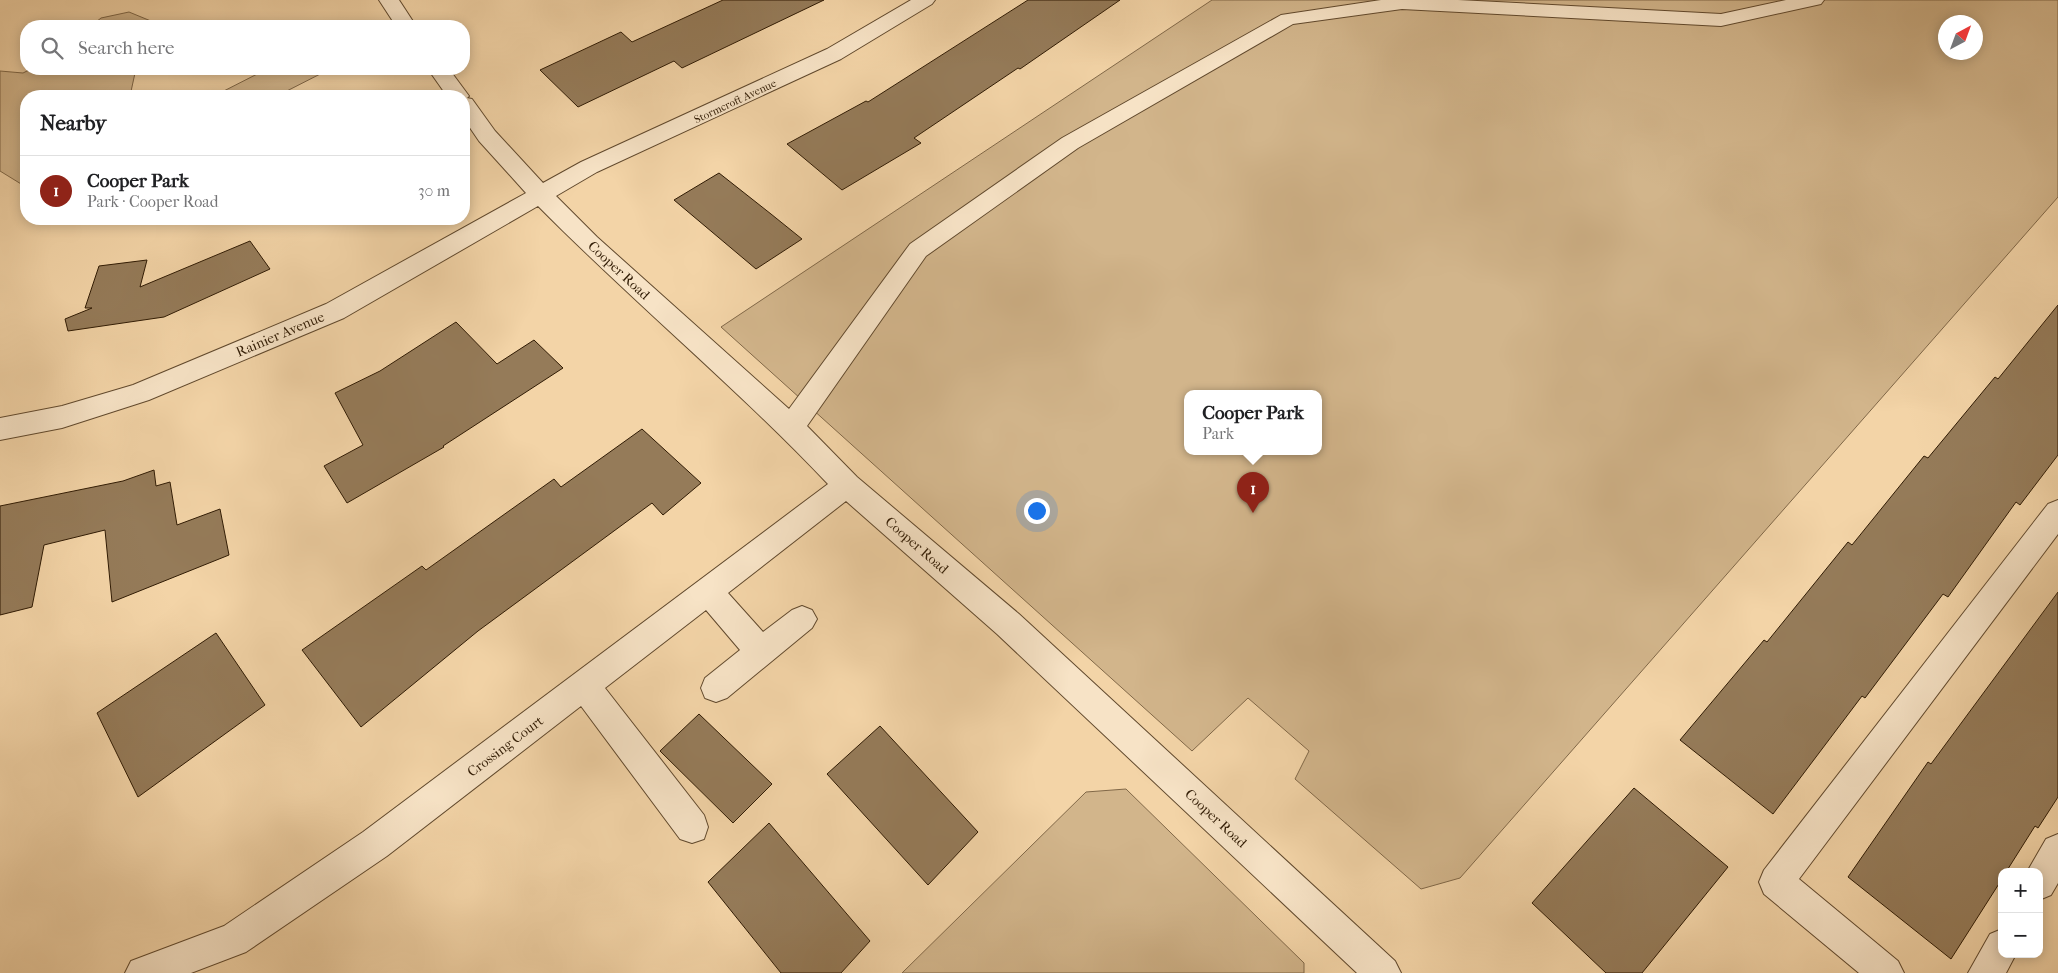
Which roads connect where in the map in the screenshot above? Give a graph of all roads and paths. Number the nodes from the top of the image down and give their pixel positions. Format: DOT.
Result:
graph roads {
  1 [pos="389,0"];
  2 [pos="925,0"];
  3 [pos="1814,0"];
  4 [pos="402,20"];
  5 [pos="442,75"];
  6 [pos="454,90"];
  7 [pos="470,112"];
  8 [pos="540,194"];
  9 [pos="791,427"];
  10 [pos="0,429"];
  11 [pos="847,485"];
  12 [pos="2058,512"];
  13 [pos="708,591"];
  14 [pos="802,619"];
  15 [pos="761,652"];
  16 [pos="584,685"];
  17 [pos="716,688"];
  18 [pos="692,827"];
  19 [pos="2058,851"];
  20 [pos="2043,876"];
  21 [pos="1998,953"];
  22 [pos="143,973"];
  23 [pos="1383,973"];
  24 [pos="1886,973"];
  25 [pos="1986,973"];
  1 -- 4 [label="street"];
  2 -- 8 [label="street, Stormcroft Avenue"];
  3 -- 9 [label="street"];
  5 -- 6 [label="street"];
  7 -- 8 [label="street, Cooper Road"];
  8 -- 9 [label="street, Cooper Road"];
  8 -- 10 [label="street, Rainier Avenue"];
  9 -- 11 [label="street, Cooper Road"];
  11 -- 13 [label="street, Crossing Court"];
  11 -- 23 [label="street, Cooper Road"];
  12 -- 24 [label="street"];
  13 -- 15 [label="street"];
  13 -- 16 [label="street, Crossing Court"];
  14 -- 15 [label="street"];
  15 -- 17 [label="street"];
  16 -- 18 [label="street"];
  16 -- 22 [label="street, Crossing Court"];
  19 -- 20 [label="street"];
  21 -- 25 [label="street"];
}
